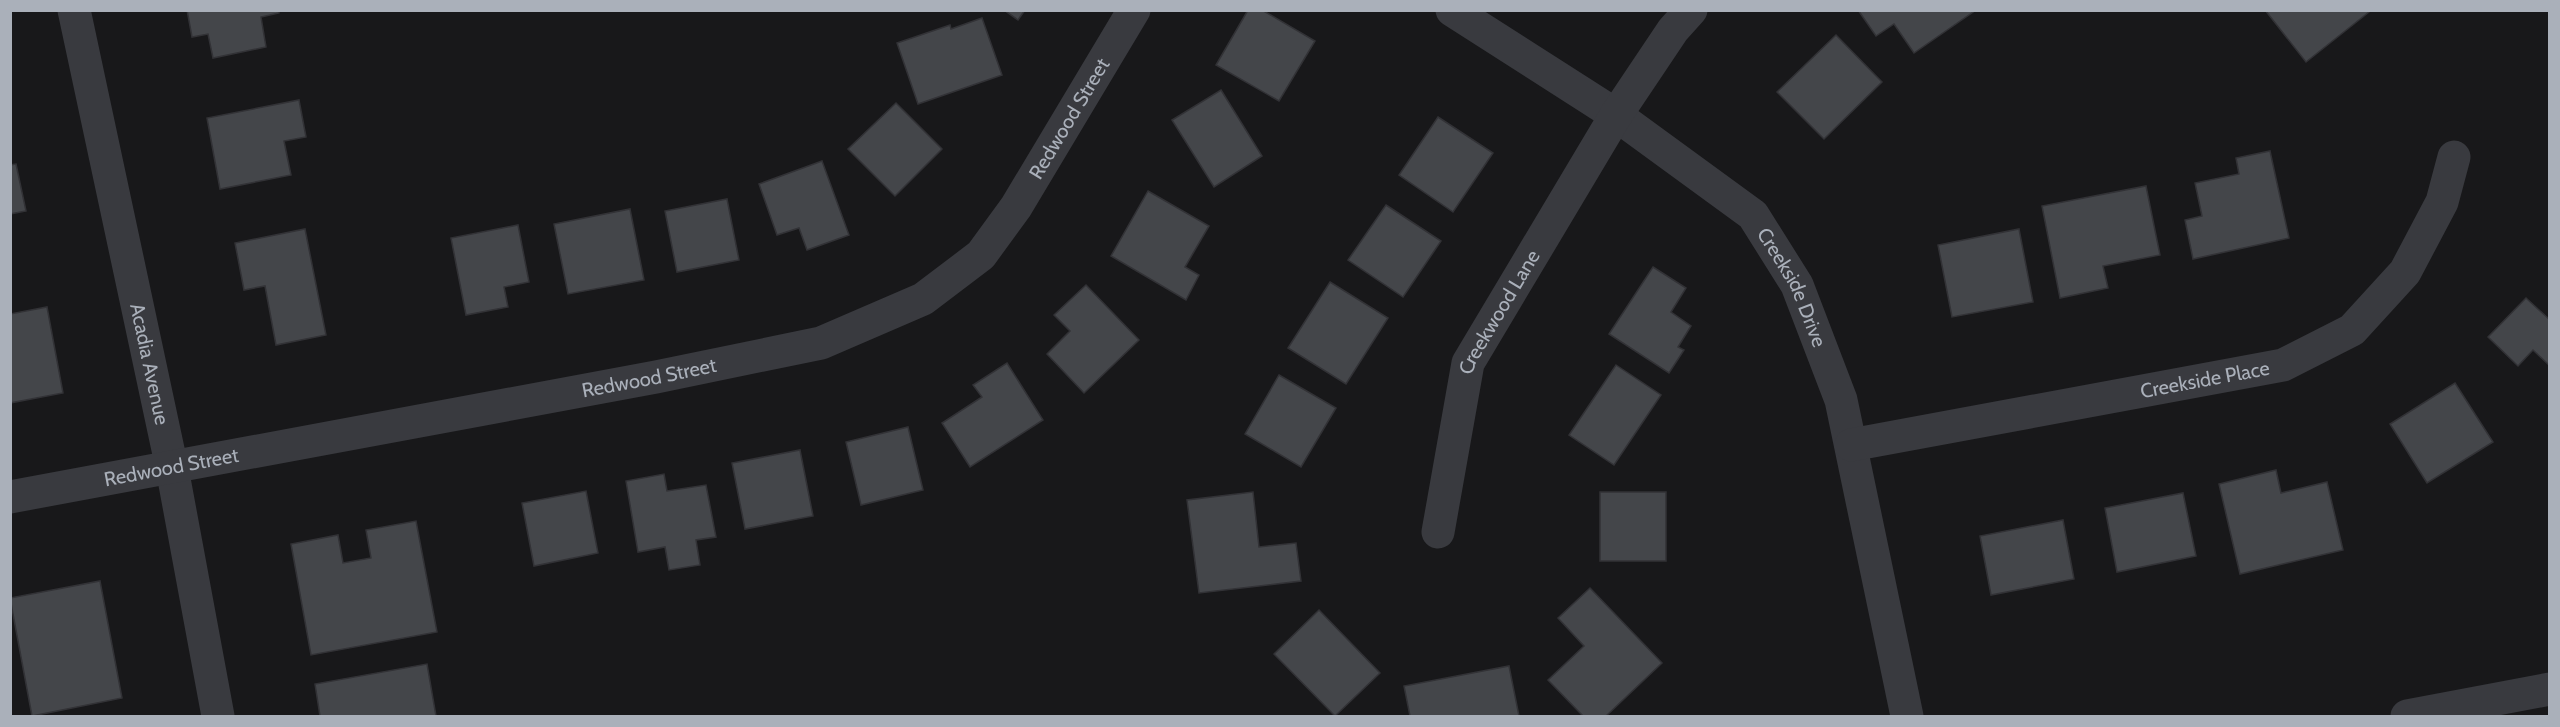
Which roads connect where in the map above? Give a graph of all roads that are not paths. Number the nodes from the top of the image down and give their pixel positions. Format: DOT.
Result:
graph roads {
  1 [pos="74,10"];
  2 [pos="1134,10"];
  3 [pos="1452,10"];
  4 [pos="1691,10"];
  5 [pos="1616,115"];
  6 [pos="2454,157"];
  7 [pos="1851,445"];
  8 [pos="172,468"];
  9 [pos="10,497"];
  10 [pos="1438,532"];
  11 [pos="2550,689"];
  12 [pos="218,717"];
  13 [pos="1906,717"];
  14 [pos="2407,717"];
  1 -- 8 [label="street, Acadia Avenue"];
  2 -- 8 [label="street, Redwood Street"];
  3 -- 5 [label="street, Creekside Drive"];
  4 -- 5 [label="street, Creekwood Lane"];
  5 -- 7 [label="street, Creekside Drive"];
  5 -- 10 [label="street, Creekwood Lane"];
  6 -- 7 [label="street, Creekside Place"];
  7 -- 13 [label="street, Creekside Drive"];
  8 -- 9 [label="street, Redwood Street"];
  8 -- 12 [label="street, Acadia Avenue"];
  11 -- 14 [label="street"];
}
